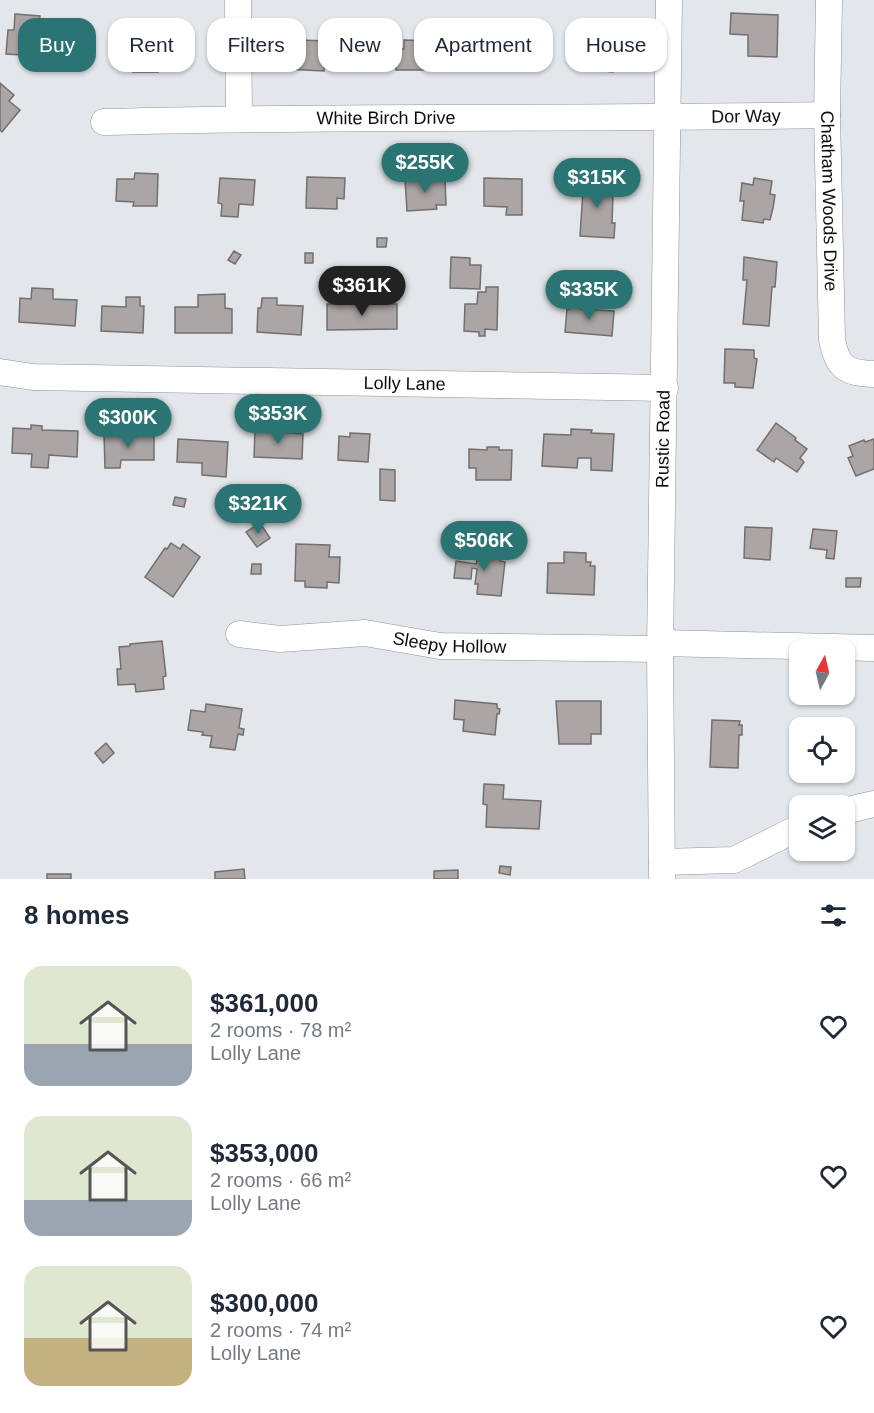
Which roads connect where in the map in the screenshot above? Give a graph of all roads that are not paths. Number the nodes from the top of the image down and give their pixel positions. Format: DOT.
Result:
graph roads {
  1 [pos="238,0"];
  2 [pos="669,0"];
  3 [pos="829,0"];
  4 [pos="827,115"];
  5 [pos="238,118"];
  6 [pos="666,118"];
  7 [pos="104,122"];
  8 [pos="0,372"];
  9 [pos="874,374"];
  10 [pos="665,388"];
  11 [pos="239,634"];
  12 [pos="661,646"];
  13 [pos="874,648"];
  14 [pos="874,804"];
  15 [pos="855,808"];
  16 [pos="789,832"];
  17 [pos="662,870"];
  1 -- 5 [label="street"];
  2 -- 6 [label="street, Rustic Road"];
  3 -- 4 [label="street, Chatham Woods Drive"];
  4 -- 6 [label="street, Dor Way"];
  4 -- 9 [label="street, Chatham Woods Drive"];
  5 -- 6 [label="street, White Birch Drive"];
  5 -- 7 [label="street, White Birch Drive"];
  6 -- 10 [label="street, Rustic Road"];
  8 -- 10 [label="street, Lolly Lane"];
  10 -- 12 [label="street, Rustic Road"];
  11 -- 12 [label="street, Sleepy Hollow"];
  12 -- 13 [label="street, Sleepy Hollow"];
  12 -- 17 [label="street, Rustic Road"];
  14 -- 15 [label="street"];
  16 -- 17 [label="street"];
}
